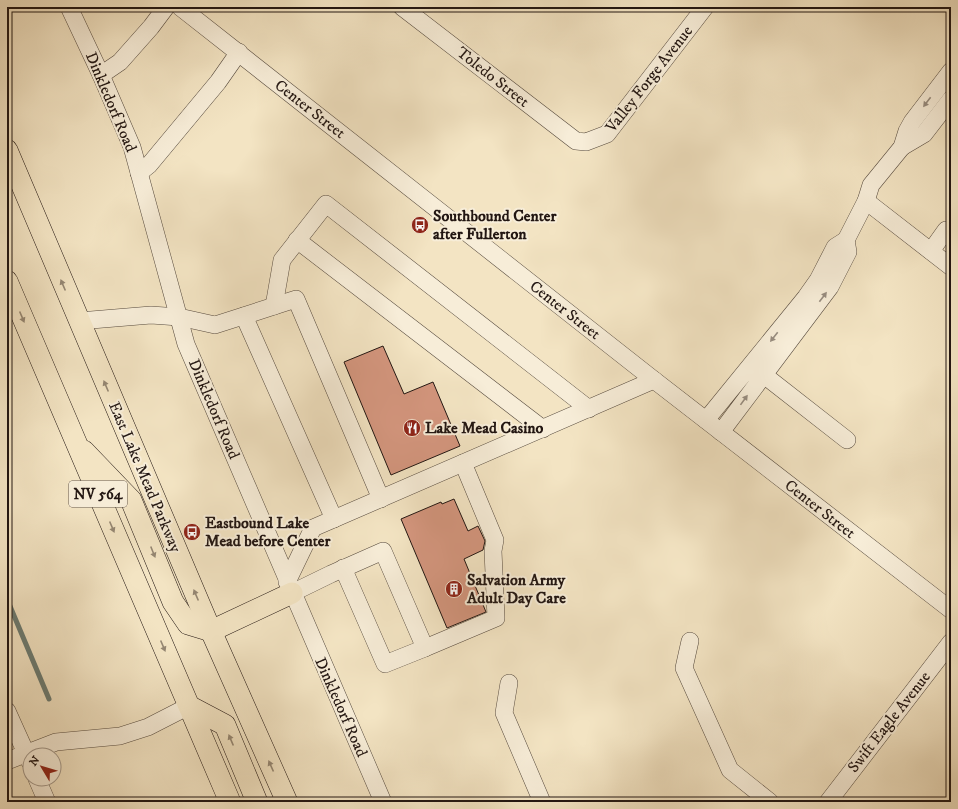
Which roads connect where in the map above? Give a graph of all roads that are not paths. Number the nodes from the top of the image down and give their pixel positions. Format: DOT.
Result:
graph roads {
  1 [pos="69,7"];
  2 [pos="166,7"];
  3 [pos="180,7"];
  4 [pos="402,7"];
  5 [pos="705,7"];
  6 [pos="238,52"];
  7 [pos="951,73"];
  8 [pos="101,74"];
  9 [pos="951,99"];
  10 [pos="586,142"];
  11 [pos="902,147"];
  12 [pos="7,150"];
  13 [pos="139,173"];
  14 [pos="866,200"];
  15 [pos="951,234"];
  16 [pos="297,240"];
  17 [pos="931,251"];
  18 [pos="951,267"];
  19 [pos="7,282"];
  20 [pos="274,306"];
  21 [pos="244,316"];
  22 [pos="178,317"];
  23 [pos="78,321"];
  24 [pos="757,370"];
  25 [pos="654,380"];
  26 [pos="589,409"];
  27 [pos="706,420"];
  28 [pos="543,429"];
  29 [pos="721,432"];
  30 [pos="846,440"];
  31 [pos="76,442"];
  32 [pos="463,463"];
  33 [pos="381,499"];
  34 [pos="334,519"];
  35 [pos="343,568"];
  36 [pos="289,588"];
  37 [pos="951,610"];
  38 [pos="211,631"];
  39 [pos="690,641"];
  40 [pos="951,642"];
  41 [pos="425,648"];
  42 [pos="509,683"];
  43 [pos="189,706"];
  44 [pos="7,711"];
  45 [pos="23,747"];
  46 [pos="47,747"];
  47 [pos="22,759"];
  48 [pos="7,761"];
  49 [pos="41,787"];
  50 [pos="48,802"];
  51 [pos="230,802"];
  52 [pos="257,802"];
  53 [pos="287,802"];
  54 [pos="383,802"];
  55 [pos="542,802"];
  56 [pos="770,802"];
  57 [pos="828,802"];
  1 -- 8 [label="street, Dinkledorf Road"];
  2 -- 8 [label="street"];
  3 -- 6 [label="street, Center Street"];
  4 -- 10 [label="street, Toledo Street"];
  5 -- 10 [label="street, Valley Forge Avenue"];
  6 -- 13 [label="street"];
  6 -- 25 [label="street, Center Street"];
  7 -- 11 [label="street, one-way"];
  8 -- 13 [label="street, Dinkledorf Road"];
  9 -- 11 [label="street"];
  11 -- 14 [label="street"];
  23 -- 12 [label="main road, East Lake Mead Parkway / NV 564, one-way"];
  13 -- 22 [label="street, Dinkledorf Road"];
  14 -- 17 [label="street"];
  14 -- 24 [label="street"];
  15 -- 17 [label="street"];
  16 -- 20 [label="street"];
  16 -- 26 [label="street"];
  16 -- 28 [label="street"];
  17 -- 18 [label="street"];
  19 -- 31 [label="main road, NV 564, one-way"];
  20 -- 21 [label="street"];
  20 -- 33 [label="street"];
  21 -- 22 [label="street"];
  21 -- 34 [label="street"];
  22 -- 23 [label="street"];
  22 -- 36 [label="street, Dinkledorf Road"];
  38 -- 23 [label="main road, East Lake Mead Parkway / NV 564, one-way"];
  24 -- 27 [label="street"];
  29 -- 24 [label="street, one-way"];
  24 -- 30 [label="street"];
  25 -- 26 [label="street"];
  25 -- 27 [label="street, Center Street"];
  26 -- 28 [label="street"];
  27 -- 29 [label="street, Center Street"];
  28 -- 32 [label="street"];
  29 -- 37 [label="street, Center Street"];
  31 -- 38 [label="main road, one-way"];
  31 -- 43 [label="main road, NV 564, one-way"];
  32 -- 33 [label="street"];
  32 -- 41 [label="street"];
  33 -- 34 [label="street"];
  34 -- 36 [label="street"];
  35 -- 36 [label="street"];
  35 -- 41 [label="street"];
  35 -- 41 [label="street"];
  36 -- 38 [label="main road"];
  36 -- 54 [label="street, Dinkledorf Road"];
  53 -- 38 [label="main road, East Lake Mead Parkway / NV 564, one-way"];
  39 -- 56 [label="street"];
  40 -- 57 [label="street, Swift Eagle Avenue"];
  42 -- 55 [label="street"];
  43 -- 46 [label="street"];
  43 -- 51 [label="main road, NV 564"];
  52 -- 43 [label="main road, one-way"];
  44 -- 45 [label="street"];
  47 -- 48 [label="street"];
  49 -- 50 [label="street"];
}
